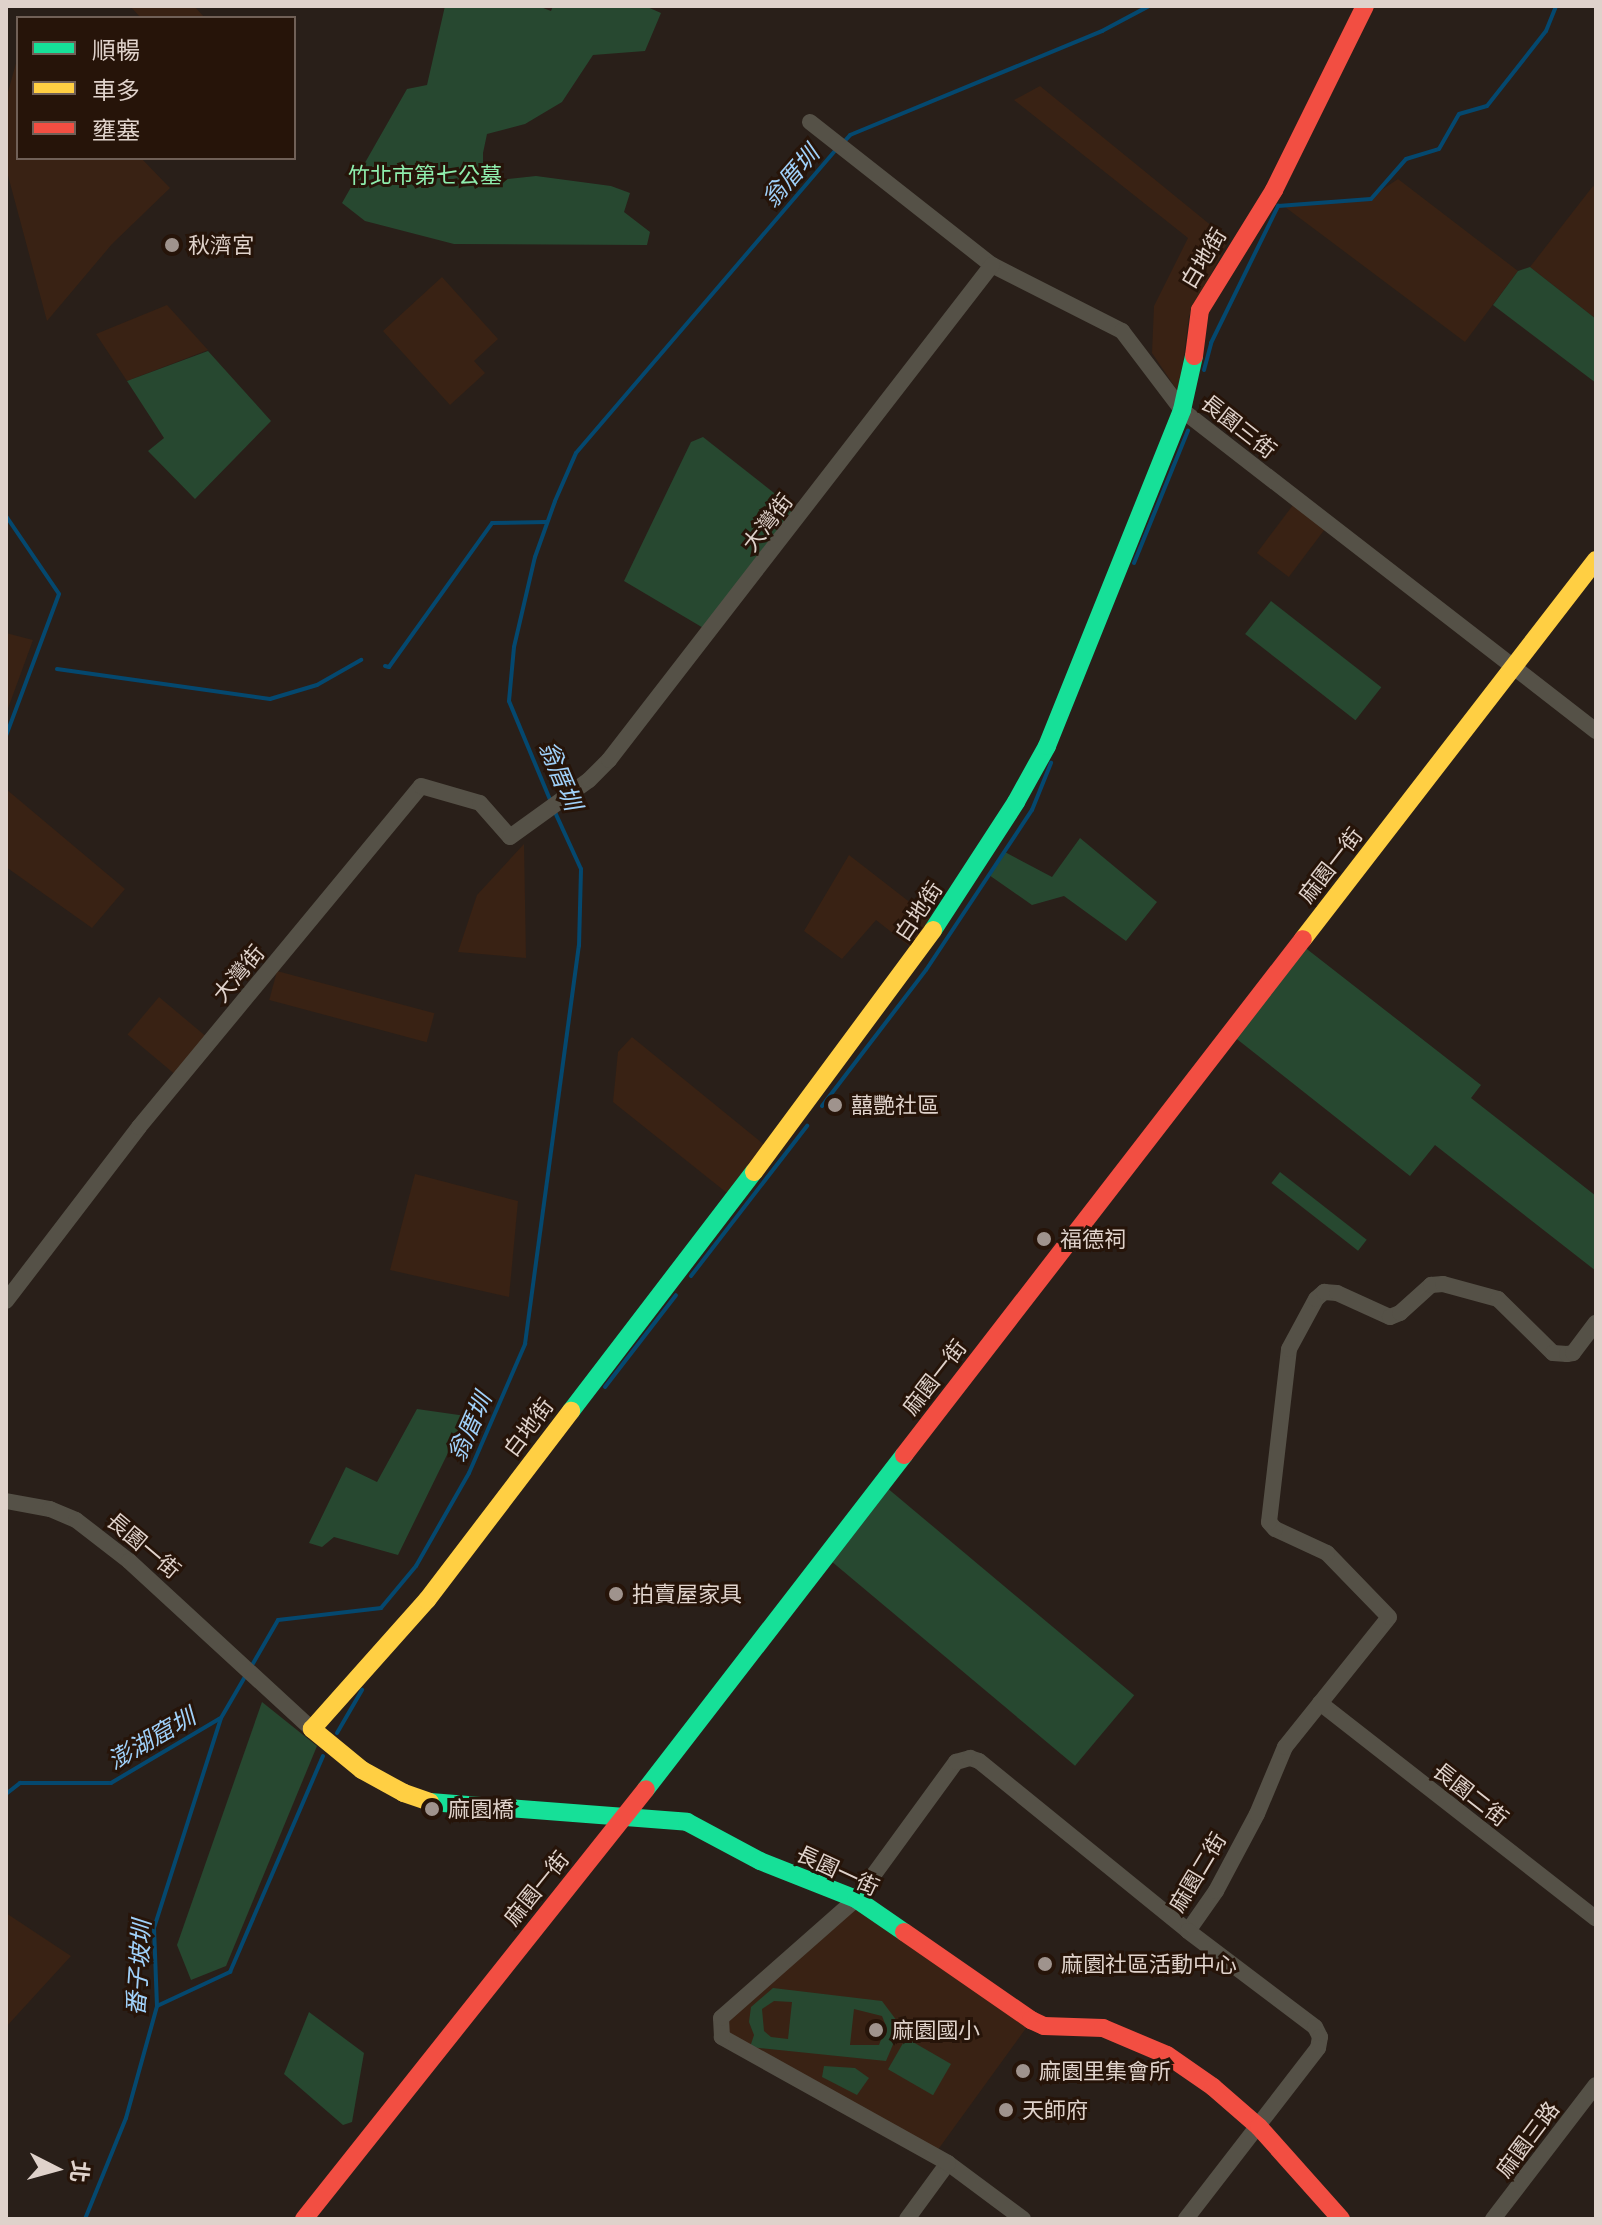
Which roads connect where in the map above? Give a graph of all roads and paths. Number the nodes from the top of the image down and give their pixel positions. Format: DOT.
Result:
graph roads {
  1 [pos="1365,6"];
  2 [pos="810,122"];
  3 [pos="992,265"];
  4 [pos="1182,410"];
  5 [pos="1596,560"];
  6 [pos="1514,667"];
  7 [pos="1596,731"];
  8 [pos="6,1301"];
  9 [pos="1596,1323"];
  10 [pos="6,1501"];
  11 [pos="1320,1703"];
  12 [pos="312,1729"];
  13 [pos="624,1817"];
  14 [pos="856,1899"];
  15 [pos="1596,1919"];
  16 [pos="1188,1931"];
  17 [pos="1596,2085"];
  18 [pos="1259,2127"];
  19 [pos="948,2163"];
  20 [pos="304,2219"];
  21 [pos="907,2219"];
  22 [pos="1023,2219"];
  23 [pos="1186,2219"];
  24 [pos="1341,2219"];
  25 [pos="1493,2219"];
  1 -- 4 [label="street, 白地街"];
  2 -- 3 [label="street, 長園三街"];
  3 -- 4 [label="street, 長園三街"];
  3 -- 8 [label="street, 大灣街"];
  4 -- 6 [label="street, 長園三街"];
  4 -- 12 [label="street, 白地街"];
  5 -- 6 [label="street, 麻園一街"];
  6 -- 7 [label="street, 長園三街"];
  6 -- 13 [label="street, 麻園一街"];
  9 -- 11 [label="street, 麻園二街"];
  10 -- 12 [label="street, 長園一街"];
  11 -- 15 [label="street, 長園二街"];
  11 -- 16 [label="street, 麻園二街"];
  12 -- 13 [label="street, 長園一街"];
  13 -- 14 [label="street, 長園一街"];
  13 -- 20 [label="street, 麻園一街"];
  14 -- 16 [label="street, 麻園二街"];
  14 -- 18 [label="street, 長園一街"];
  14 -- 19 [label="street, 麻園二街"];
  16 -- 18 [label="street"];
  17 -- 25 [label="street, 麻園三路"];
  18 -- 23 [label="street"];
  18 -- 24 [label="street, 長園一街"];
  19 -- 21 [label="street"];
  19 -- 22 [label="street"];
}
